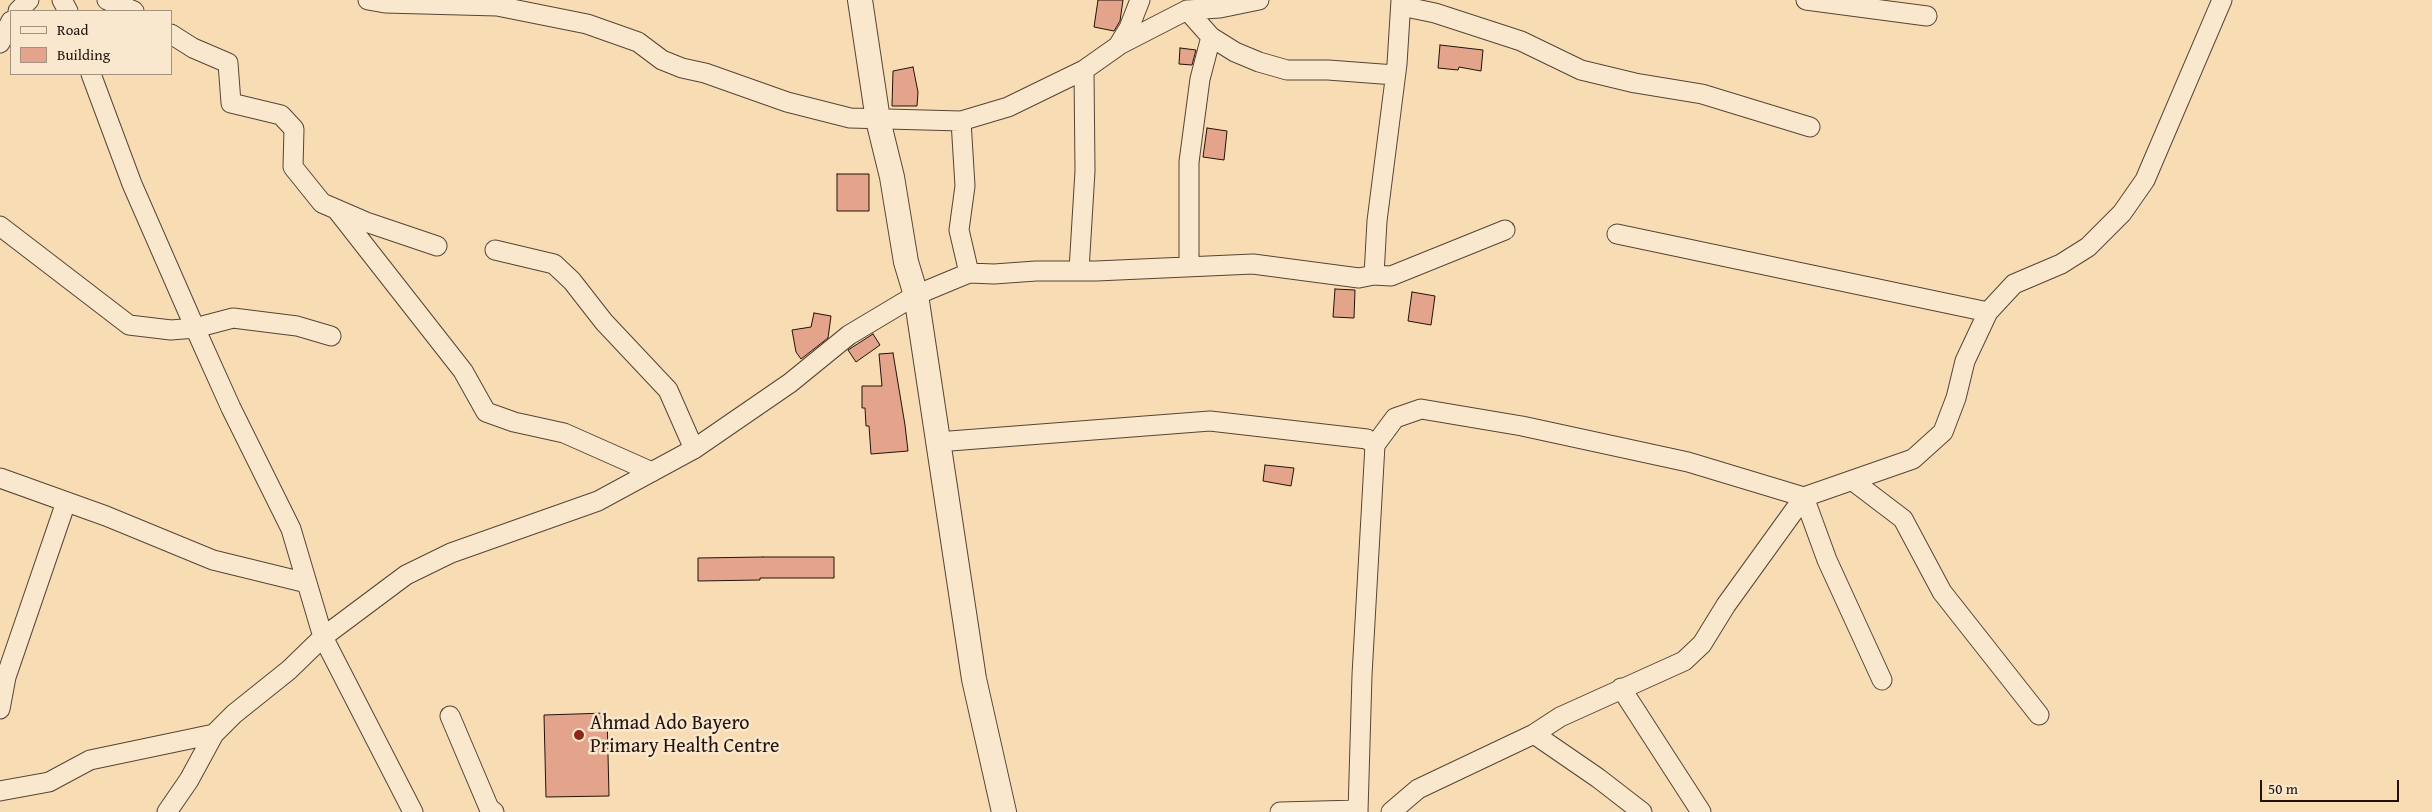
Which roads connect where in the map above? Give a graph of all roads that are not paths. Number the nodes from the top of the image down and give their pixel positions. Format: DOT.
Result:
graph roads {
  1 [pos="29,0"];
  2 [pos="107,0"];
  3 [pos="368,0"];
  4 [pos="860,0"];
  5 [pos="1140,0"];
  6 [pos="1259,0"];
  7 [pos="1806,0"];
  8 [pos="2222,0"];
  9 [pos="1401,3"];
  10 [pos="19,10"];
  11 [pos="132,10"];
  12 [pos="1187,10"];
  13 [pos="1927,16"];
  14 [pos="10,23"];
  15 [pos="172,35"];
  16 [pos="1211,37"];
  17 [pos="0,43"];
  18 [pos="1118,46"];
  19 [pos="1084,70"];
  20 [pos="90,75"];
  21 [pos="1395,76"];
  22 [pos="878,120"];
  23 [pos="962,121"];
  24 [pos="1810,127"];
  25 [pos="336,209"];
  26 [pos="0,226"];
  27 [pos="1505,230"];
  28 [pos="1617,234"];
  29 [pos="437,246"];
  30 [pos="495,250"];
  31 [pos="1189,268"];
  32 [pos="1079,270"];
  33 [pos="970,273"];
  34 [pos="1374,275"];
  35 [pos="916,295"];
  36 [pos="1988,312"];
  37 [pos="195,328"];
  38 [pos="331,336"];
  39 [pos="937,442"];
  40 [pos="1375,445"];
  41 [pos="694,449"];
  42 [pos="652,472"];
  43 [pos="0,478"];
  44 [pos="1854,482"];
  45 [pos="1804,497"];
  46 [pos="66,502"];
  47 [pos="307,583"];
  48 [pos="323,637"];
  49 [pos="1882,680"];
  50 [pos="1622,688"];
  51 [pos="0,710"];
  52 [pos="2039,715"];
  53 [pos="450,716"];
  54 [pos="214,734"];
  55 [pos="1534,734"];
  56 [pos="0,791"];
  57 [pos="1358,811"];
  58 [pos="167,812"];
  59 [pos="413,812"];
  60 [pos="494,812"];
  61 [pos="1004,812"];
  62 [pos="1280,812"];
  63 [pos="1391,812"];
  64 [pos="1642,812"];
  65 [pos="1701,812"];
  1 -- 10 [label="street"];
  2 -- 11 [label="street"];
  3 -- 22 [label="street"];
  4 -- 22 [label="street"];
  5 -- 18 [label="street"];
  6 -- 12 [label="street"];
  7 -- 13 [label="street"];
  8 -- 36 [label="street"];
  9 -- 21 [label="street"];
  9 -- 24 [label="street"];
  12 -- 16 [label="street"];
  12 -- 18 [label="street"];
  14 -- 17 [label="street"];
  15 -- 25 [label="street"];
  16 -- 21 [label="street"];
  16 -- 31 [label="street"];
  18 -- 19 [label="street"];
  19 -- 23 [label="street"];
  19 -- 32 [label="street"];
  20 -- 37 [label="street"];
  21 -- 34 [label="street"];
  22 -- 23 [label="street"];
  22 -- 35 [label="street"];
  23 -- 33 [label="street"];
  25 -- 29 [label="street"];
  25 -- 42 [label="street"];
  26 -- 37 [label="street"];
  27 -- 34 [label="street"];
  28 -- 36 [label="street"];
  30 -- 41 [label="street"];
  31 -- 32 [label="street"];
  31 -- 34 [label="street"];
  32 -- 33 [label="street"];
  33 -- 35 [label="street"];
  35 -- 39 [label="street"];
  35 -- 41 [label="street"];
  36 -- 44 [label="street"];
  37 -- 38 [label="street"];
  37 -- 47 [label="street"];
  39 -- 40 [label="street"];
  39 -- 61 [label="street"];
  40 -- 45 [label="street"];
  40 -- 57 [label="street"];
  41 -- 42 [label="street"];
  42 -- 48 [label="street"];
  43 -- 46 [label="street"];
  44 -- 45 [label="street"];
  44 -- 52 [label="street"];
  45 -- 49 [label="street"];
  45 -- 50 [label="street"];
  46 -- 47 [label="street"];
  46 -- 51 [label="street"];
  47 -- 48 [label="street"];
  48 -- 54 [label="street"];
  48 -- 59 [label="street"];
  50 -- 55 [label="street"];
  50 -- 65 [label="street"];
  53 -- 60 [label="street"];
  54 -- 56 [label="street"];
  54 -- 58 [label="street"];
  55 -- 63 [label="street"];
  55 -- 64 [label="street"];
  57 -- 62 [label="street"];
}
